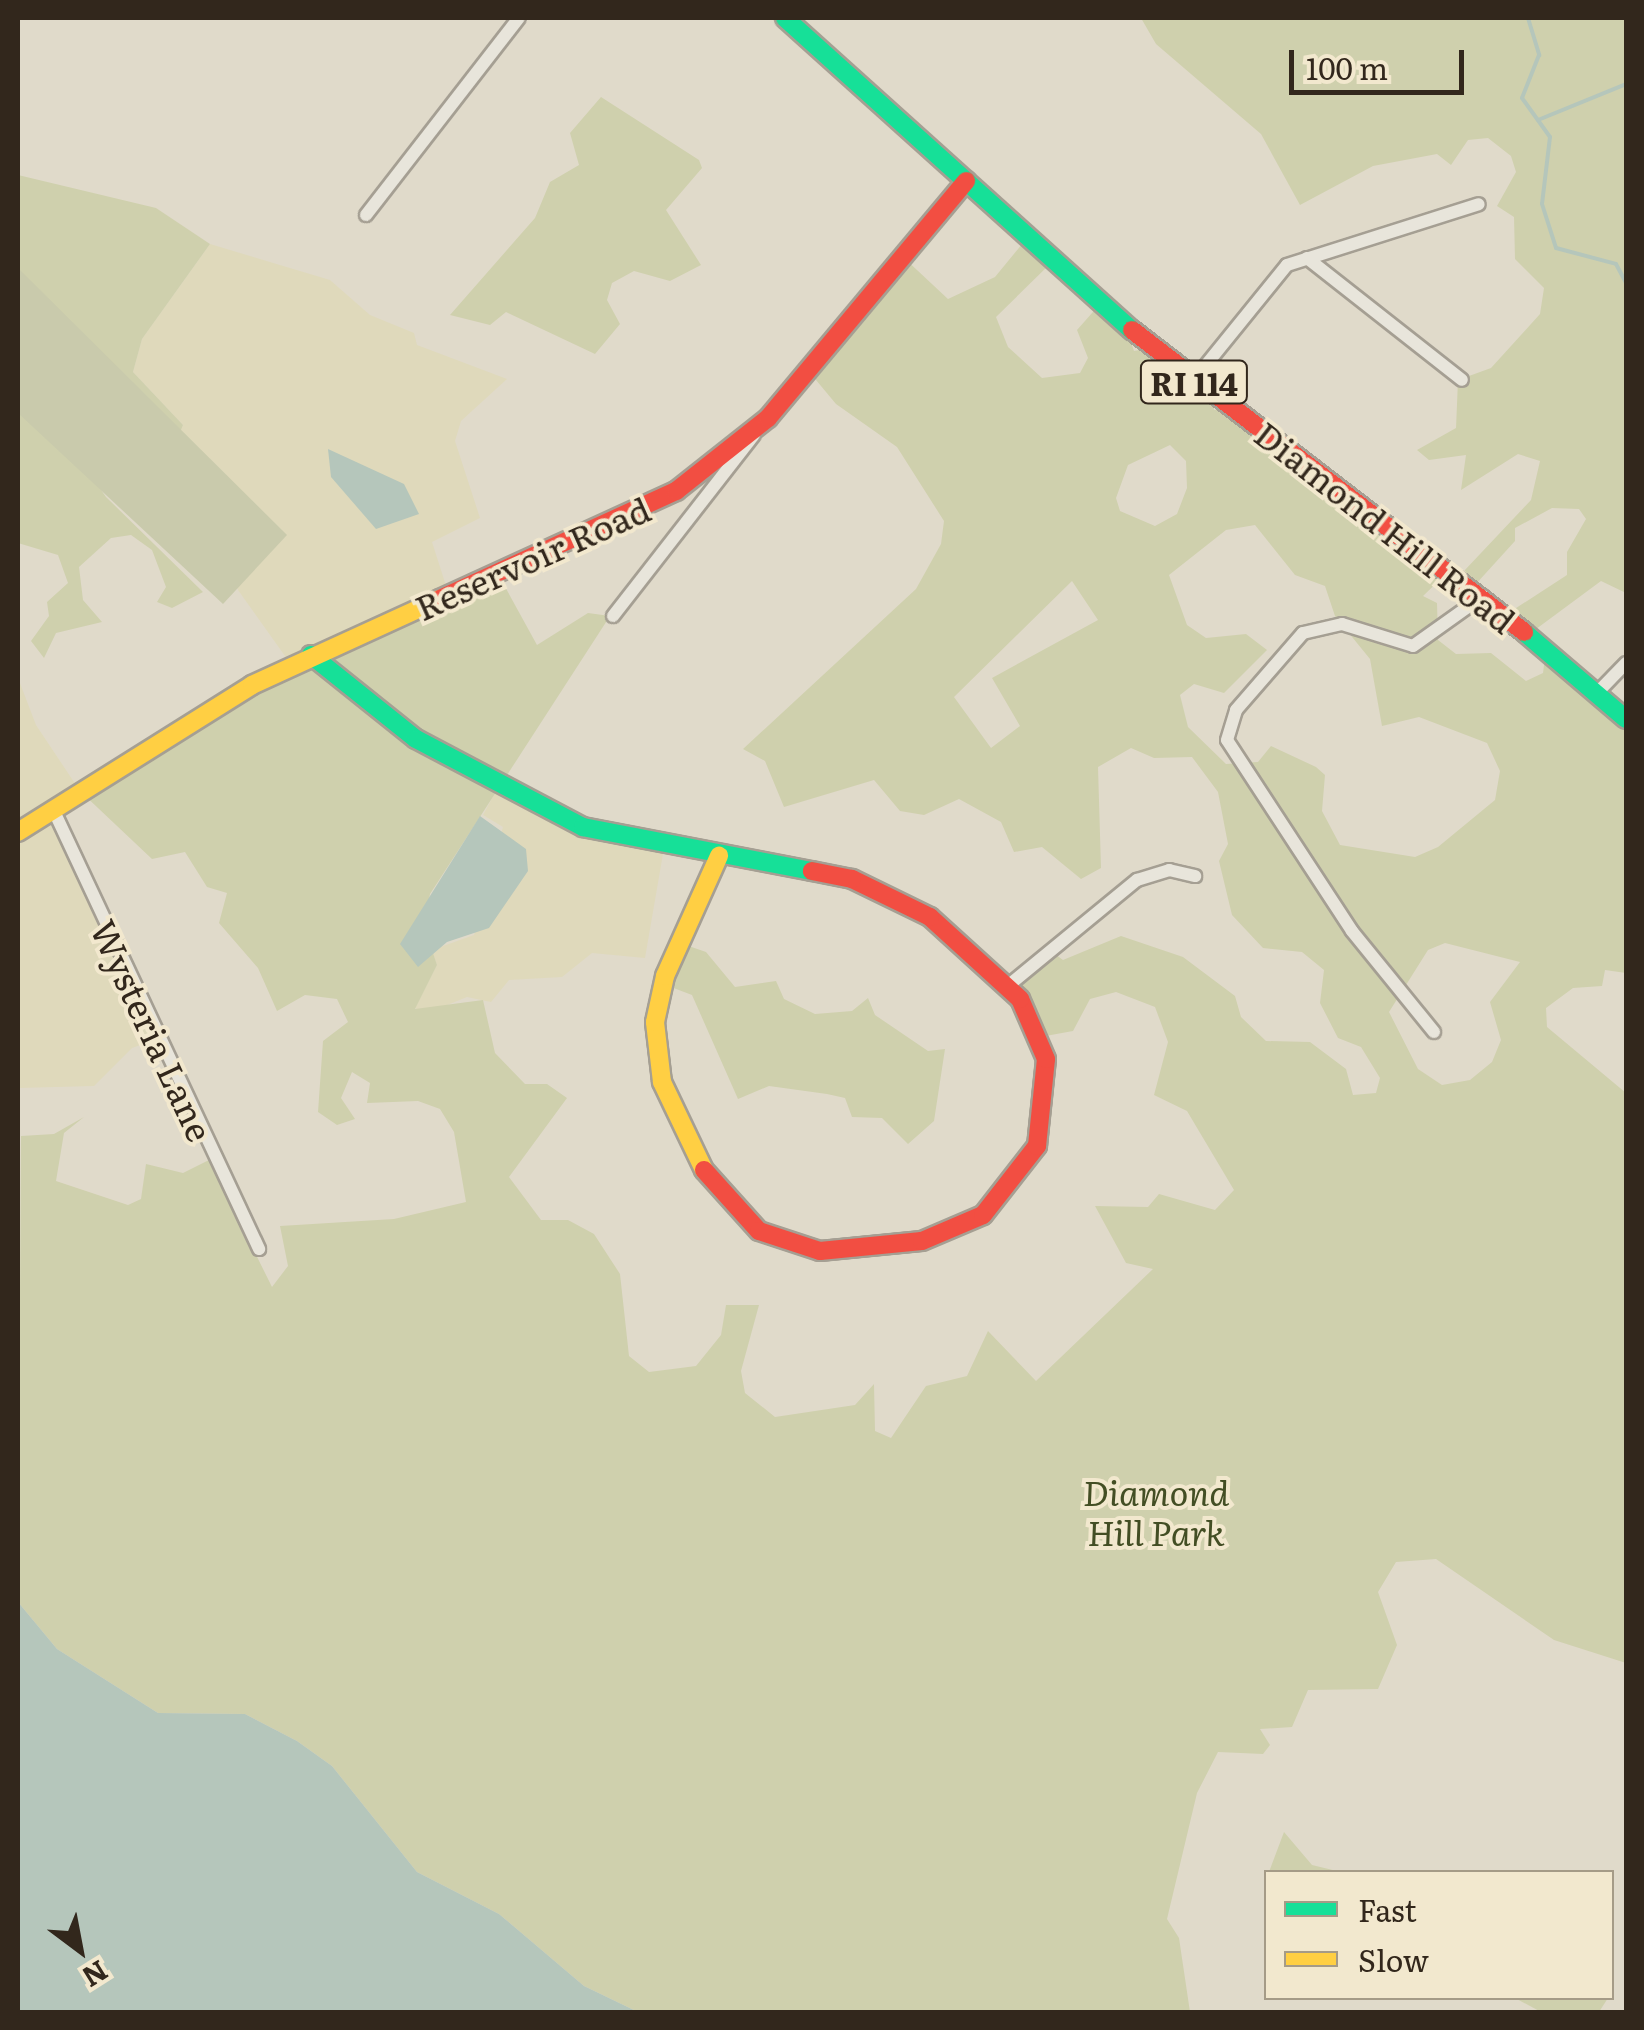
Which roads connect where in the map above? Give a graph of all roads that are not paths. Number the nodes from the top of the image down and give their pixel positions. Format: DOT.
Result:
graph roads {
  1 [pos="519,18"];
  2 [pos="785,18"];
  3 [pos="966,180"];
  4 [pos="1479,204"];
  5 [pos="366,215"];
  6 [pos="1307,258"];
  7 [pos="1462,380"];
  8 [pos="1193,381"];
  9 [pos="768,418"];
  10 [pos="1483,596"];
  11 [pos="613,616"];
  12 [pos="311,655"];
  13 [pos="1626,663"];
  14 [pos="1596,694"];
  15 [pos="1626,718"];
  16 [pos="53,809"];
  17 [pos="18,832"];
  18 [pos="719,856"];
  19 [pos="1195,876"];
  20 [pos="1008,986"];
  21 [pos="1434,1032"];
  22 [pos="259,1249"];
  1 -- 5 [label="street"];
  2 -- 3 [label="street, Diamond Hill Road / RI 114"];
  3 -- 8 [label="street, Diamond Hill Road / RI 114"];
  3 -- 9 [label="street, Reservoir Road"];
  4 -- 6 [label="street"];
  6 -- 7 [label="street"];
  6 -- 8 [label="street"];
  8 -- 10 [label="street, Diamond Hill Road / RI 114"];
  9 -- 11 [label="street"];
  9 -- 12 [label="street, Reservoir Road"];
  10 -- 14 [label="street, Diamond Hill Road / RI 114"];
  10 -- 21 [label="street"];
  12 -- 16 [label="street, Reservoir Road"];
  12 -- 18 [label="street"];
  13 -- 14 [label="street"];
  14 -- 15 [label="street, Diamond Hill Road / RI 114"];
  16 -- 17 [label="street, Reservoir Road"];
  16 -- 22 [label="street, Wysteria Lane"];
  18 -- 20 [label="street"];
  18 -- 20 [label="street"];
  19 -- 20 [label="street"];
}
